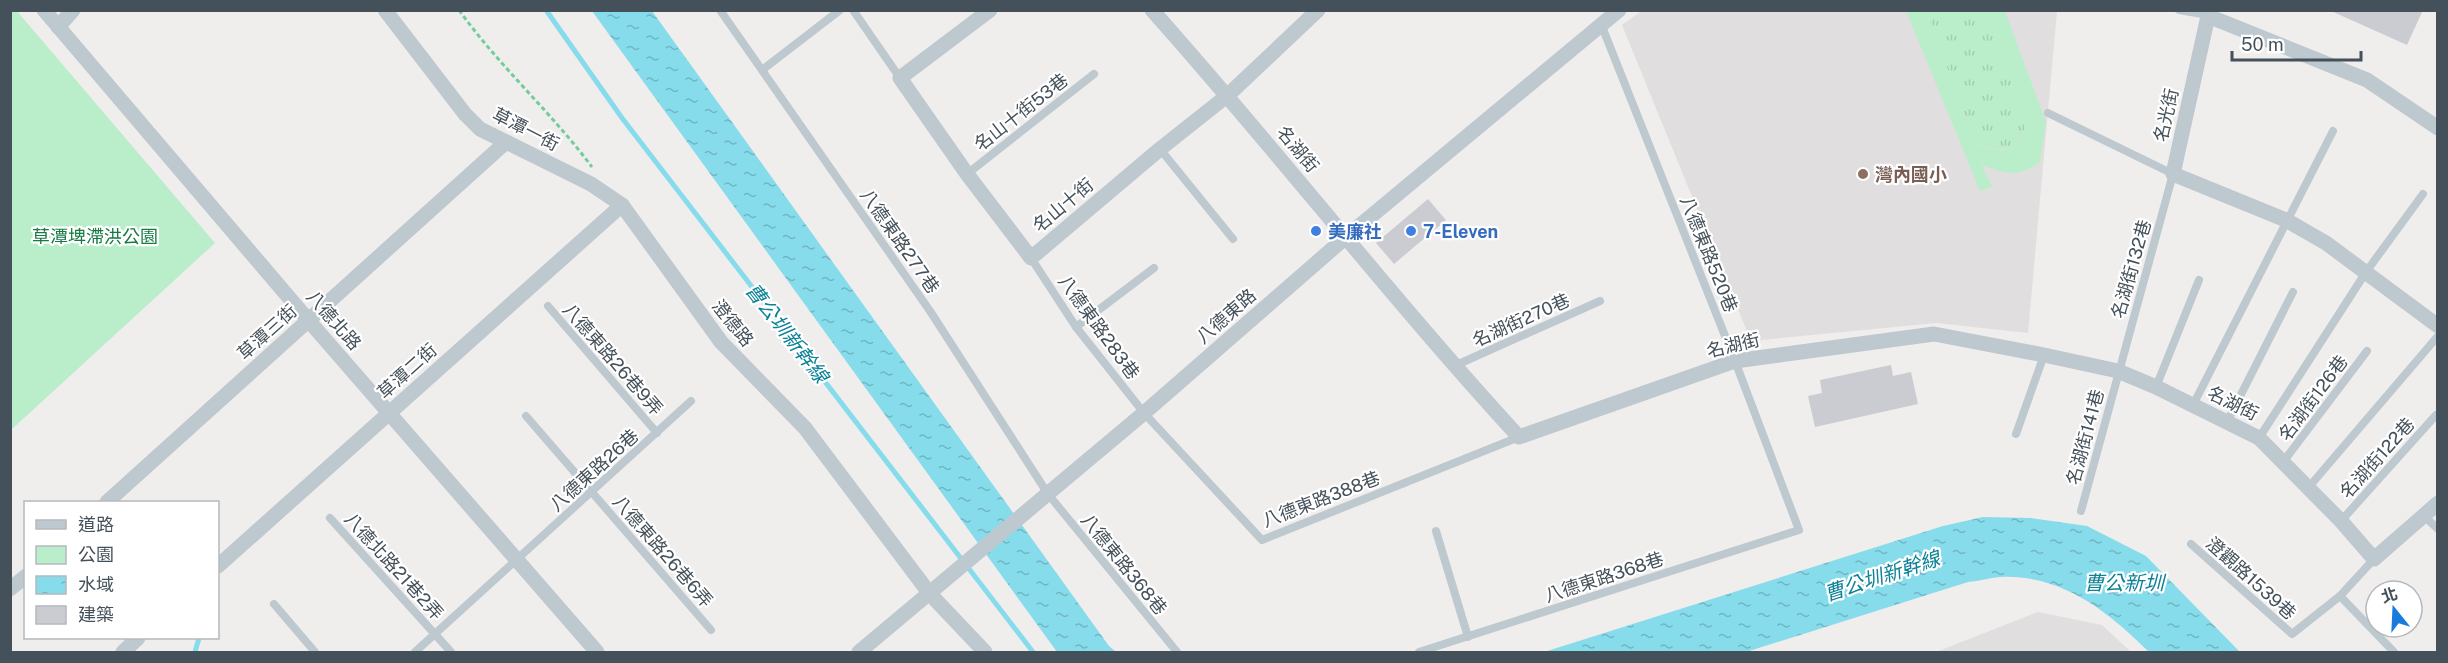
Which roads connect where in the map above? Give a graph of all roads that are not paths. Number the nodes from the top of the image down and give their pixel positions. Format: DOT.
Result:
graph roads {
  1 [pos="44,10"];
  2 [pos="73,10"];
  3 [pos="385,10"];
  4 [pos="720,10"];
  5 [pos="840,10"];
  6 [pos="853,10"];
  7 [pos="990,10"];
  8 [pos="1152,10"];
  9 [pos="1318,10"];
  10 [pos="1619,10"];
  11 [pos="2179,10"];
  12 [pos="2208,13"];
  13 [pos="1601,24"];
  14 [pos="58,27"];
  15 [pos="762,70"];
  16 [pos="1094,74"];
  17 [pos="900,78"];
  18 [pos="1228,95"];
  19 [pos="2048,113"];
  20 [pos="2438,128"];
  21 [pos="2333,131"];
  22 [pos="506,142"];
  23 [pos="1160,149"];
  24 [pos="967,174"];
  25 [pos="2173,174"];
  26 [pos="2423,194"];
  27 [pos="622,205"];
  28 [pos="2286,220"];
  29 [pos="1346,237"];
  30 [pos="1233,238"];
  31 [pos="1031,258"];
  32 [pos="1154,268"];
  33 [pos="2366,272"];
  34 [pos="2199,280"];
  35 [pos="2292,292"];
  36 [pos="1600,301"];
  37 [pos="548,306"];
  38 [pos="309,321"];
  39 [pos="2438,326"];
  40 [pos="1076,327"];
  41 [pos="2438,336"];
  42 [pos="2367,351"];
  43 [pos="2044,355"];
  44 [pos="1735,361"];
  45 [pos="1454,366"];
  46 [pos="2118,371"];
  47 [pos="2156,387"];
  48 [pos="691,401"];
  49 [pos="2193,405"];
  50 [pos="390,413"];
  51 [pos="1144,413"];
  52 [pos="2436,415"];
  53 [pos="526,416"];
  54 [pos="2227,422"];
  55 [pos="657,433"];
  56 [pos="2016,434"];
  57 [pos="1519,437"];
  58 [pos="2259,438"];
  59 [pos="2283,462"];
  60 [pos="2308,488"];
  61 [pos="592,492"];
  62 [pos="1048,494"];
  63 [pos="108,501"];
  64 [pos="2438,503"];
  65 [pos="2081,511"];
  66 [pos="2424,516"];
  67 [pos="330,518"];
  68 [pos="2341,521"];
  69 [pos="1799,530"];
  70 [pos="2438,530"];
  71 [pos="1436,531"];
  72 [pos="2191,544"];
  73 [pos="2374,559"];
  74 [pos="516,560"];
  75 [pos="219,565"];
  76 [pos="24,578"];
  77 [pos="10,589"];
  78 [pos="930,594"];
  79 [pos="2340,596"];
  80 [pos="274,604"];
  81 [pos="711,630"];
  82 [pos="435,634"];
  83 [pos="1468,637"];
  84 [pos="137,639"];
  85 [pos="123,652"];
  86 [pos="315,652"];
  87 [pos="415,652"];
  88 [pos="451,652"];
  89 [pos="597,652"];
  90 [pos="859,652"];
  91 [pos="985,652"];
  92 [pos="1177,652"];
  93 [pos="1419,652"];
  94 [pos="2394,652"];
  1 -- 14 [label="street, 八德北路"];
  2 -- 14 [label="street"];
  3 -- 22 [label="street, 草潭一街"];
  4 -- 15 [label="lane, 八德東路277巷"];
  5 -- 15 [label="lane"];
  6 -- 17 [label="lane"];
  7 -- 17 [label="street"];
  8 -- 18 [label="street, 名湖街"];
  9 -- 18 [label="street, 名山十街"];
  10 -- 13 [label="street, 八德東路"];
  11 -- 12 [label="lane"];
  12 -- 20 [label="street"];
  12 -- 25 [label="street, 名光街"];
  13 -- 29 [label="street, 八德東路"];
  13 -- 44 [label="lane, 八德東路520巷"];
  14 -- 38 [label="street, 八德北路"];
  15 -- 62 [label="lane, 八德東路277巷"];
  16 -- 24 [label="lane, 名山十街53巷"];
  17 -- 24 [label="street, 名山十街"];
  18 -- 23 [label="street, 名山十街"];
  18 -- 29 [label="street, 名湖街"];
  19 -- 25 [label="lane"];
  21 -- 28 [label="lane"];
  22 -- 27 [label="street, 草潭一街"];
  22 -- 38 [label="street, 草潭三街"];
  23 -- 30 [label="lane"];
  23 -- 31 [label="street, 名山十街"];
  24 -- 31 [label="street, 名山十街"];
  25 -- 28 [label="street"];
  25 -- 46 [label="lane, 名湖街132巷"];
  26 -- 33 [label="lane"];
  27 -- 50 [label="street, 草潭二街"];
  27 -- 78 [label="street, 澄德路"];
  28 -- 33 [label="street"];
  28 -- 49 [label="lane"];
  29 -- 45 [label="street, 名湖街"];
  29 -- 51 [label="street, 八德東路"];
  31 -- 40 [label="lane, 八德東路283巷"];
  32 -- 40 [label="lane"];
  33 -- 39 [label="street"];
  33 -- 58 [label="lane"];
  34 -- 47 [label="lane"];
  35 -- 54 [label="lane"];
  36 -- 45 [label="lane, 名湖街270巷"];
  37 -- 55 [label="lane, 八德東路26巷9弄"];
  38 -- 50 [label="street, 八德北路"];
  38 -- 63 [label="street, 草潭三街"];
  40 -- 51 [label="lane, 八德東路283巷"];
  41 -- 60 [label="lane"];
  42 -- 59 [label="lane, 名湖街126巷"];
  43 -- 44 [label="street, 名湖街"];
  43 -- 46 [label="street, 名湖街"];
  43 -- 56 [label="lane"];
  44 -- 57 [label="street, 名湖街"];
  44 -- 69 [label="lane, 八德東路520巷"];
  45 -- 57 [label="street, 名湖街"];
  46 -- 47 [label="street, 名湖街"];
  46 -- 65 [label="lane, 名湖街141巷"];
  47 -- 49 [label="street, 名湖街"];
  48 -- 55 [label="lane, 八德東路26巷"];
  49 -- 54 [label="street, 名湖街"];
  50 -- 74 [label="street, 八德北路"];
  50 -- 75 [label="street, 草潭二街"];
  51 -- 57 [label="lane, 八德東路388巷"];
  51 -- 62 [label="street, 八德東路"];
  52 -- 68 [label="lane, 名湖街122巷"];
  53 -- 61 [label="lane, 八德東路26巷6弄"];
  54 -- 58 [label="street, 名湖街"];
  55 -- 61 [label="lane, 八德東路26巷"];
  58 -- 59 [label="street, 名湖街"];
  59 -- 60 [label="street, 名湖街"];
  60 -- 68 [label="street, 名湖街"];
  61 -- 74 [label="lane, 八德東路26巷"];
  61 -- 81 [label="lane, 八德東路26巷6弄"];
  62 -- 78 [label="street, 八德東路"];
  62 -- 92 [label="lane, 八德東路368巷"];
  64 -- 66 [label="street"];
  66 -- 70 [label="lane"];
  66 -- 73 [label="street"];
  67 -- 82 [label="lane, 八德北路21巷2弄"];
  68 -- 73 [label="street, 名湖街"];
  69 -- 83 [label="lane, 八德東路368巷"];
  71 -- 83 [label="lane"];
  72 -- 79 [label="lane, 澄觀路1539巷"];
  73 -- 79 [label="lane"];
  74 -- 82 [label="lane, 八德東路26巷"];
  74 -- 89 [label="street, 八德北路"];
  76 -- 77 [label="street"];
  78 -- 90 [label="street, 八德東路"];
  78 -- 91 [label="street, 澄德路"];
  79 -- 94 [label="lane"];
  80 -- 86 [label="lane"];
  82 -- 87 [label="lane, 八德東路26巷"];
  82 -- 88 [label="lane, 八德北路21巷2弄"];
  83 -- 93 [label="lane, 八德東路368巷"];
  84 -- 85 [label="street"];
}
